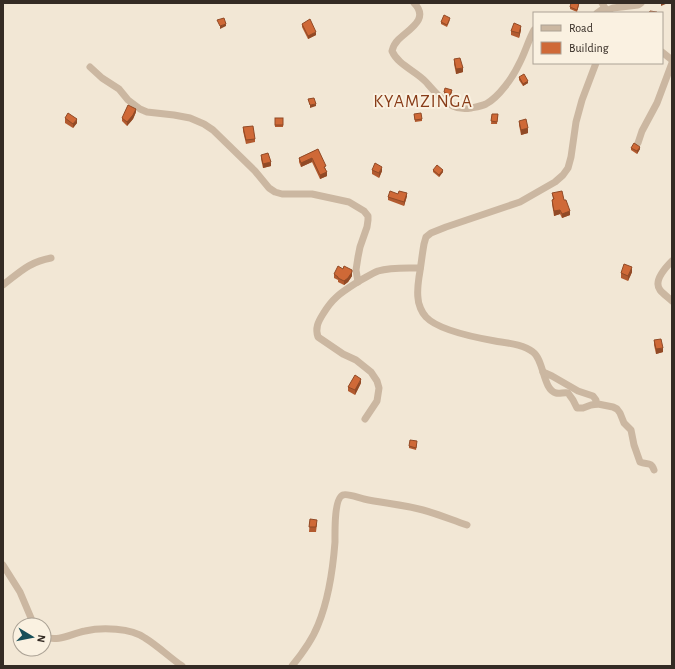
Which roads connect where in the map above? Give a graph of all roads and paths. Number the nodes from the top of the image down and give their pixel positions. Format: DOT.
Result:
graph roads {
  1 [pos="414,3"];
  2 [pos="642,3"];
  3 [pos="605,9"];
  4 [pos="533,32"];
  5 [pos="663,53"];
  6 [pos="672,60"];
  7 [pos="672,63"];
  8 [pos="596,64"];
  9 [pos="90,67"];
  10 [pos="638,143"];
  11 [pos="51,258"];
  12 [pos="672,261"];
  13 [pos="420,268"];
  14 [pos="358,282"];
  15 [pos="3,285"];
  16 [pos="672,301"];
  17 [pos="543,372"];
  18 [pos="596,404"];
  19 [pos="365,419"];
  20 [pos="654,470"];
  21 [pos="467,525"];
  22 [pos="3,565"];
  23 [pos="31,617"];
  24 [pos="52,639"];
  25 [pos="182,666"];
  26 [pos="292,666"];
  1 -- 4 [label="street"];
  2 -- 3 [label="street"];
  5 -- 6 [label="street"];
  7 -- 10 [label="street"];
  8 -- 13 [label="street"];
  9 -- 14 [label="street"];
  11 -- 15 [label="street"];
  12 -- 16 [label="street"];
  13 -- 14 [label="street"];
  13 -- 17 [label="street"];
  14 -- 19 [label="street"];
  17 -- 18 [label="street"];
  17 -- 18 [label="street"];
  18 -- 20 [label="street"];
  21 -- 26 [label="street"];
  22 -- 23 [label="street"];
  24 -- 25 [label="street"];
}
